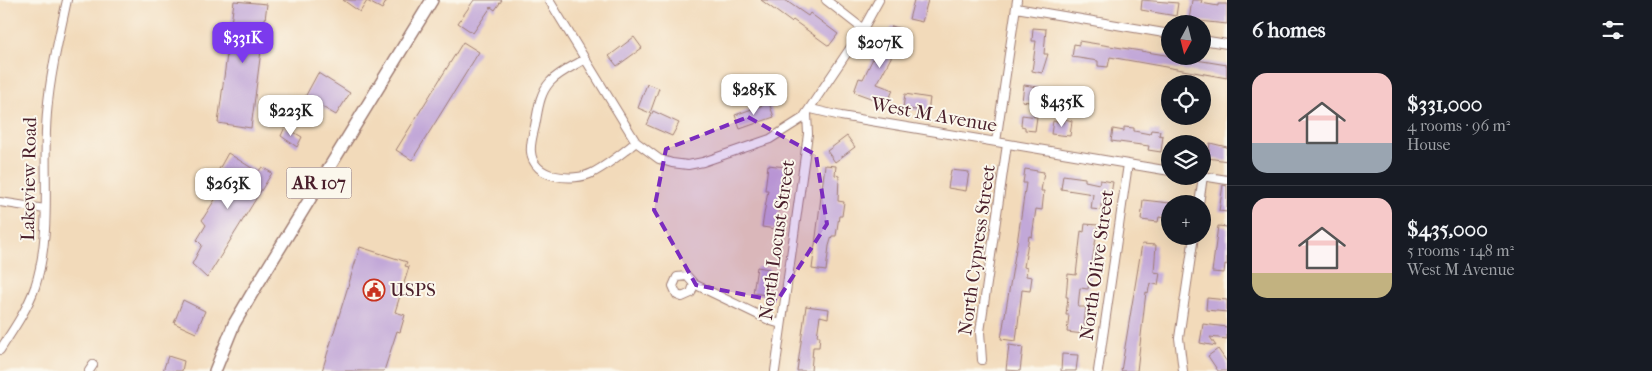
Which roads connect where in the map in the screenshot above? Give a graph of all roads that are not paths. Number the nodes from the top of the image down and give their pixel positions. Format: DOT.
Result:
graph roads {
  1 [pos="66,0"];
  2 [pos="432,0"];
  3 [pos="549,0"];
  4 [pos="826,0"];
  5 [pos="879,0"];
  6 [pos="1017,4"];
  7 [pos="863,29"];
  8 [pos="1161,32"];
  9 [pos="1211,41"];
  10 [pos="1227,44"];
  11 [pos="585,59"];
  12 [pos="809,111"];
  13 [pos="636,142"];
  14 [pos="996,142"];
  15 [pos="1007,144"];
  16 [pos="1128,164"];
  17 [pos="1161,170"];
  18 [pos="1211,177"];
  19 [pos="1227,180"];
  20 [pos="0,202"];
  21 [pos="45,209"];
  22 [pos="1193,245"];
  23 [pos="694,284"];
  24 [pos="781,324"];
  25 [pos="0,350"];
  26 [pos="982,360"];
  27 [pos="215,371"];
  28 [pos="775,371"];
  29 [pos="1098,371"];
  30 [pos="1184,371"];
  1 -- 21 [label="street, Lakeview Road"];
  2 -- 27 [label="main road, AR 107"];
  3 -- 11 [label="street"];
  4 -- 7 [label="street"];
  5 -- 7 [label="street"];
  6 -- 8 [label="street"];
  6 -- 14 [label="street, North Cypress Street"];
  7 -- 12 [label="street"];
  9 -- 10 [label="street"];
  11 -- 13 [label="street"];
  11 -- 13 [label="street"];
  12 -- 13 [label="street"];
  12 -- 14 [label="street, West M Avenue"];
  12 -- 24 [label="street, North Locust Street"];
  14 -- 15 [label="street, West M Avenue"];
  15 -- 16 [label="street, West M Avenue"];
  15 -- 26 [label="street, North Cypress Street"];
  16 -- 17 [label="street, West M Avenue"];
  16 -- 29 [label="street, North Olive Street"];
  18 -- 19 [label="street"];
  20 -- 21 [label="street"];
  21 -- 25 [label="street, Lakeview Road"];
  22 -- 30 [label="street"];
  23 -- 24 [label="street"];
  24 -- 28 [label="street, North Locust Street"];
}
